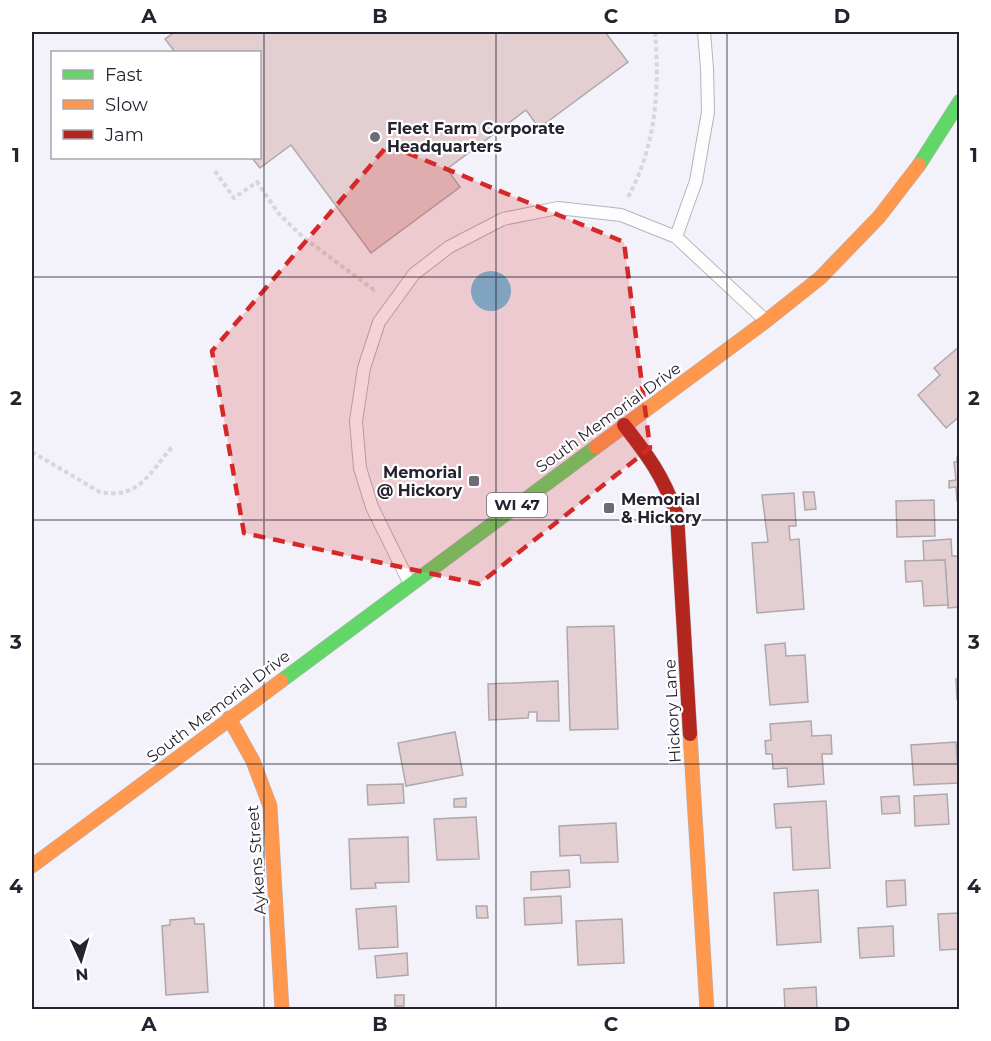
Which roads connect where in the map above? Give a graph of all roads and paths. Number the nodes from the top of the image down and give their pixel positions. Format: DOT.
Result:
graph roads {
  1 [pos="655,32"];
  2 [pos="704,32"];
  3 [pos="960,101"];
  4 [pos="215,171"];
  5 [pos="618,195"];
  6 [pos="676,237"];
  7 [pos="381,281"];
  8 [pos="766,321"];
  9 [pos="624,425"];
  10 [pos="172,447"];
  11 [pos="32,452"];
  12 [pos="410,584"];
  13 [pos="229,718"];
  14 [pos="32,866"];
  15 [pos="282,1010"];
  16 [pos="706,1010"];
  1 -- 5 [label="path"];
  2 -- 6 [label="lane"];
  3 -- 8 [label="main road, South Memorial Drive / WI 47"];
  4 -- 7 [label="path"];
  6 -- 8 [label="lane"];
  6 -- 12 [label="lane"];
  8 -- 9 [label="main road, South Memorial Drive / WI 47"];
  9 -- 12 [label="main road, South Memorial Drive / WI 47"];
  9 -- 16 [label="main road, Hickory Lane"];
  10 -- 11 [label="path"];
  12 -- 13 [label="main road, South Memorial Drive / WI 47"];
  13 -- 14 [label="main road, South Memorial Drive / WI 47"];
  13 -- 15 [label="main road, Aykens Street"];
}
